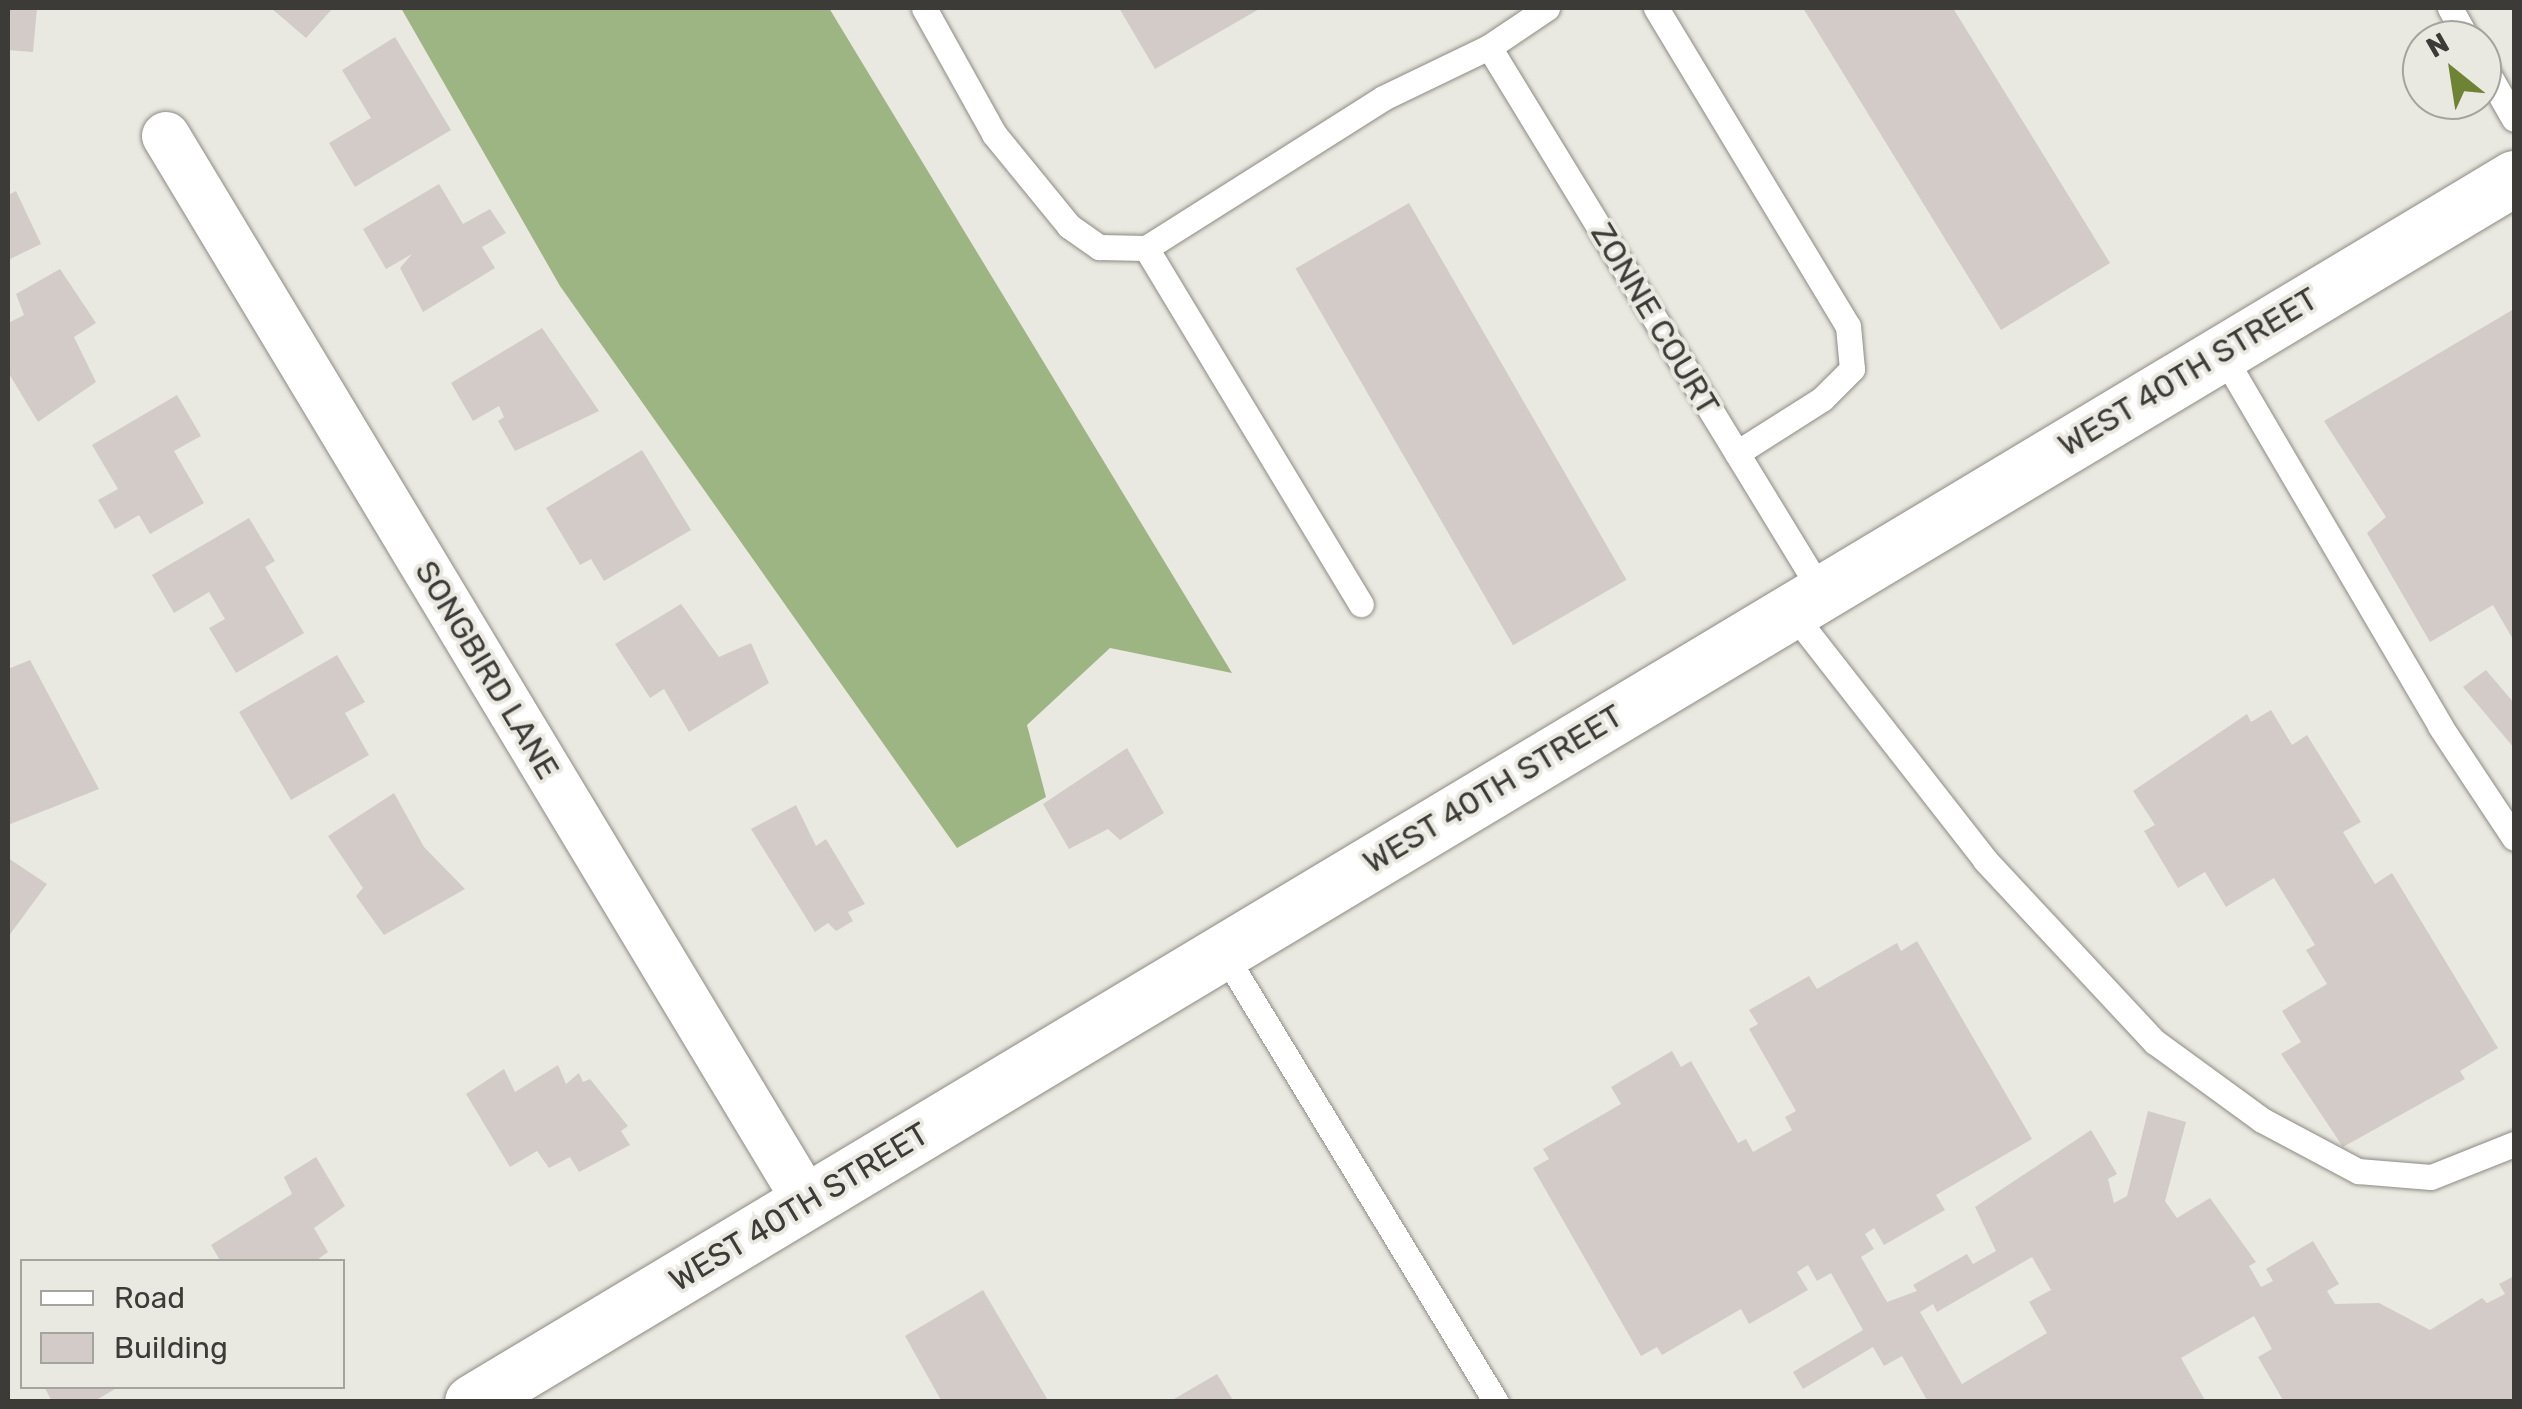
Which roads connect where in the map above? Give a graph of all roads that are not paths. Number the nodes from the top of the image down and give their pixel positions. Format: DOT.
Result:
graph roads {
  1 [pos="924,8"];
  2 [pos="1547,8"];
  3 [pos="1656,8"];
  4 [pos="1489,46"];
  5 [pos="166,136"];
  6 [pos="2514,178"];
  7 [pos="1146,248"];
  8 [pos="2221,352"];
  9 [pos="1737,453"];
  10 [pos="1806,600"];
  11 [pos="1361,604"];
  12 [pos="2514,838"];
  13 [pos="1223,952"];
  14 [pos="2514,1144"];
  15 [pos="808,1203"];
  16 [pos="472,1402"];
  17 [pos="1496,1402"];
  1 -- 7 [label="lane"];
  2 -- 4 [label="lane"];
  3 -- 9 [label="lane"];
  4 -- 7 [label="lane"];
  4 -- 9 [label="lane, ZONNE COURT"];
  5 -- 15 [label="street, SONGBIRD LANE"];
  6 -- 8 [label="street, WEST 40TH STREET"];
  7 -- 11 [label="lane"];
  8 -- 10 [label="street, WEST 40TH STREET"];
  8 -- 12 [label="lane"];
  9 -- 10 [label="lane, ZONNE COURT"];
  10 -- 13 [label="street, WEST 40TH STREET"];
  10 -- 14 [label="lane, ZONNE COURT"];
  13 -- 15 [label="street, WEST 40TH STREET"];
  13 -- 17 [label="lane"];
  15 -- 16 [label="street, WEST 40TH STREET"];
}
